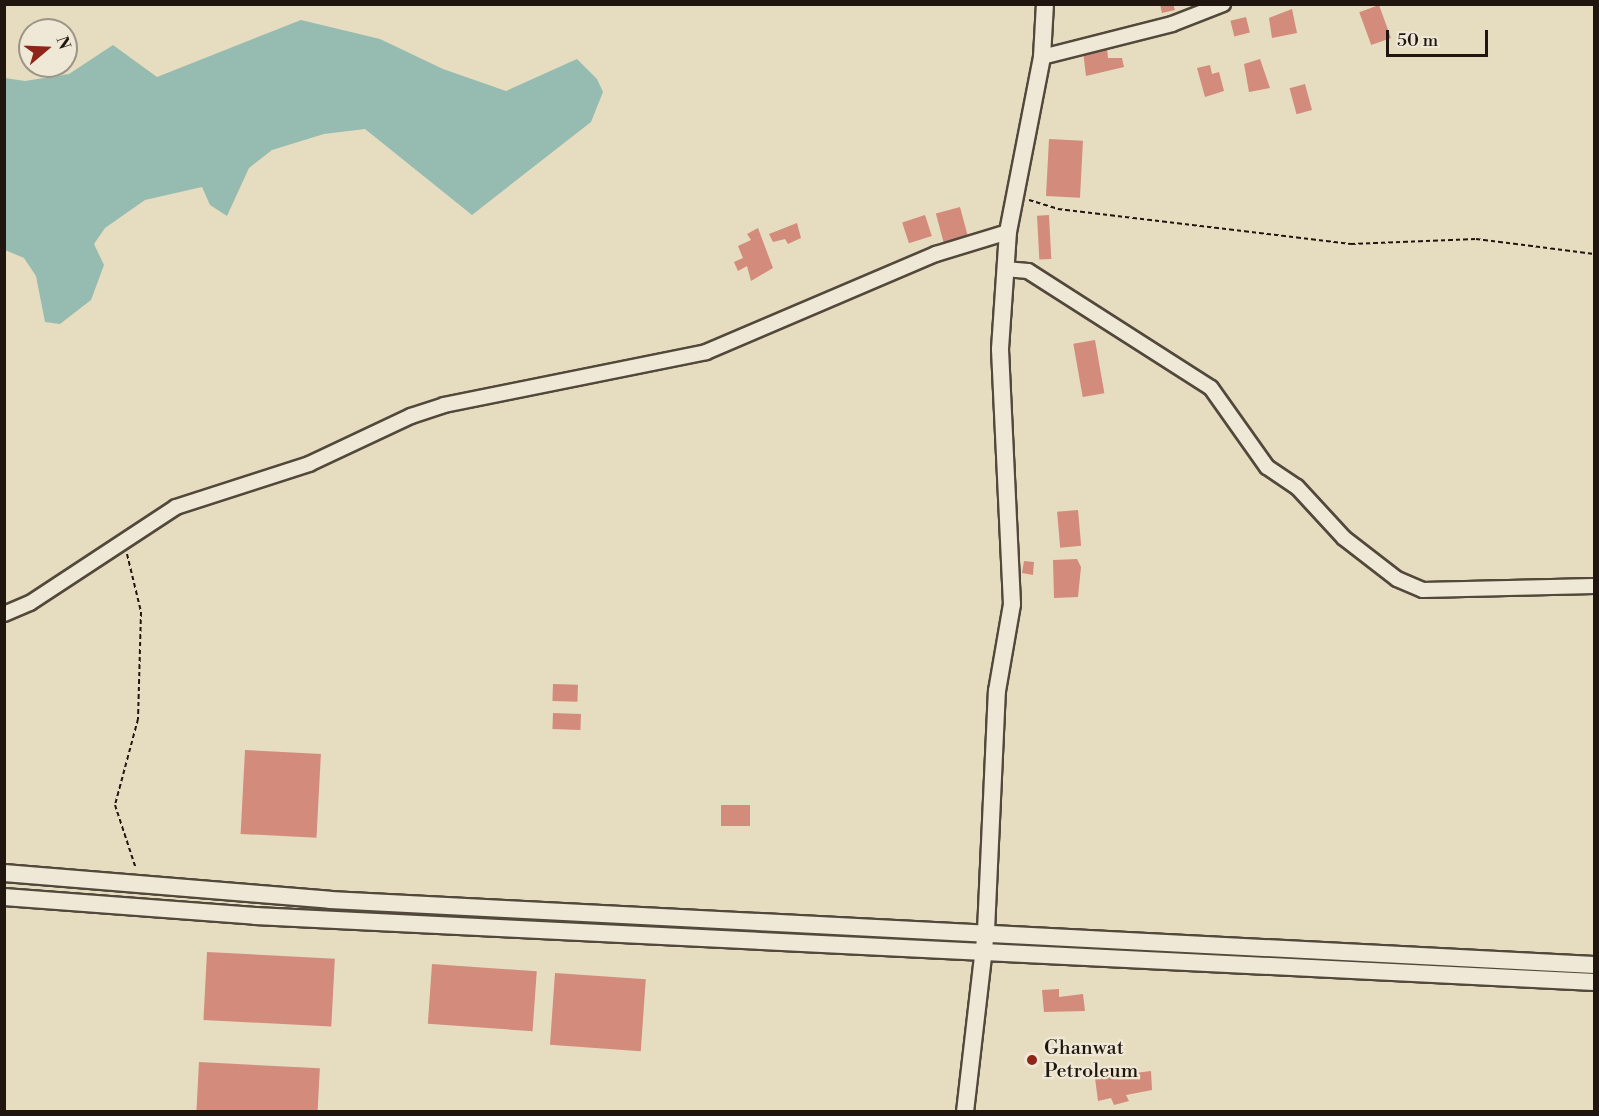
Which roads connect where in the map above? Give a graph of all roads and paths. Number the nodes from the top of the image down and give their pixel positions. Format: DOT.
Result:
graph roads {
  1 [pos="1045,4"];
  2 [pos="1223,4"];
  3 [pos="1042,57"];
  4 [pos="1014,198"];
  5 [pos="1008,232"];
  6 [pos="1594,254"];
  7 [pos="1005,270"];
  8 [pos="116,544"];
  9 [pos="1594,586"];
  10 [pos="4,614"];
  11 [pos="4,873"];
  12 [pos="137,884"];
  13 [pos="4,897"];
  14 [pos="986,931"];
  15 [pos="982,954"];
  16 [pos="1594,965"];
  17 [pos="1594,982"];
  18 [pos="965,1112"];
  1 -- 3 [label="street"];
  2 -- 3 [label="street"];
  3 -- 4 [label="street"];
  4 -- 5 [label="street"];
  4 -- 6 [label="path"];
  5 -- 7 [label="street"];
  5 -- 8 [label="street"];
  7 -- 9 [label="street"];
  7 -- 14 [label="street"];
  8 -- 10 [label="street"];
  8 -- 12 [label="path"];
  11 -- 12 [label="street"];
  12 -- 14 [label="street"];
  13 -- 15 [label="street"];
  14 -- 15 [label="street"];
  14 -- 16 [label="street"];
  15 -- 17 [label="street"];
  15 -- 18 [label="street"];
}
